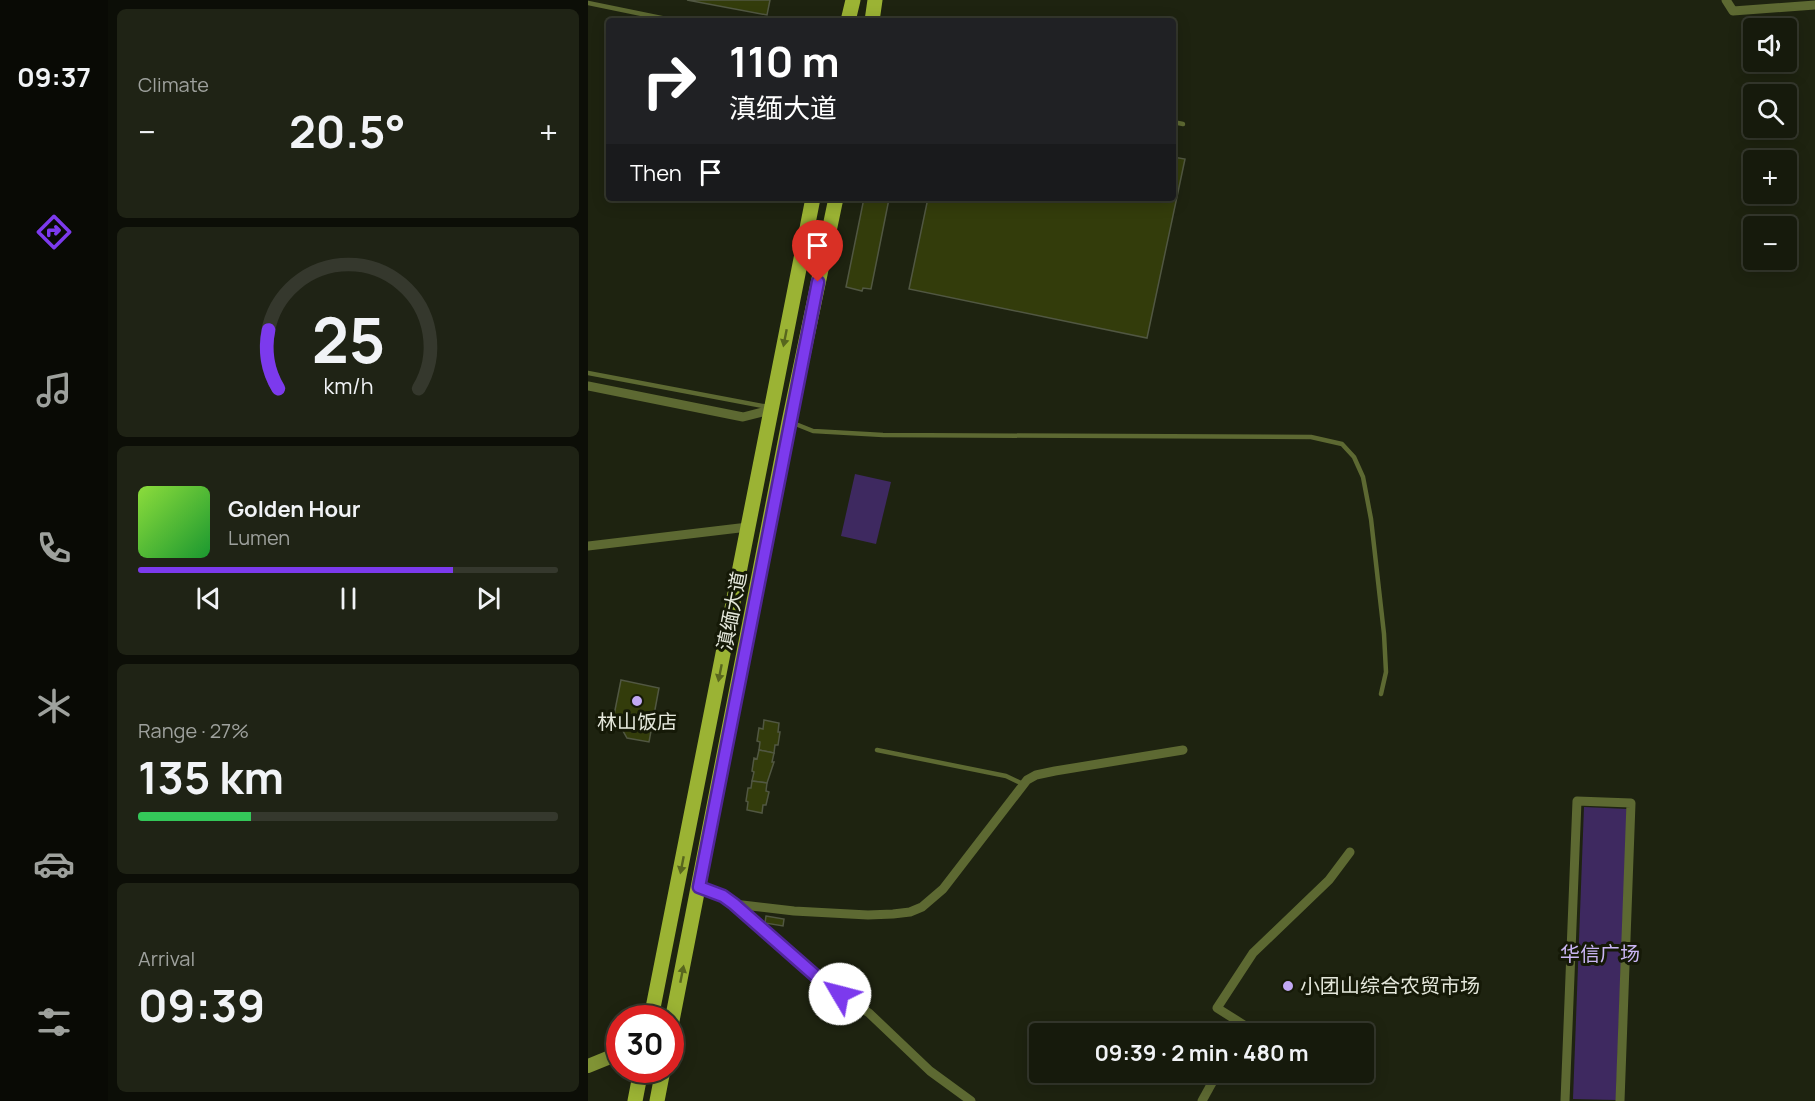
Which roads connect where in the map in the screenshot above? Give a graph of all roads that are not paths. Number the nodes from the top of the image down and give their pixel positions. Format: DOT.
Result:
graph roads {
  1 [pos="852,0"];
  2 [pos="875,0"];
  3 [pos="1726,0"];
  4 [pos="588,3"];
  5 [pos="1815,5"];
  6 [pos="661,18"];
  7 [pos="849,18"];
  8 [pos="872,18"];
  9 [pos="1176,123"];
  10 [pos="1183,124"];
  11 [pos="812,201"];
  12 [pos="835,201"];
  13 [pos="588,373"];
  14 [pos="588,386"];
  15 [pos="771,409"];
  16 [pos="789,422"];
  17 [pos="748,527"];
  18 [pos="588,546"];
  19 [pos="1381,694"];
  20 [pos="877,750"];
  21 [pos="1184,750"];
  22 [pos="1024,784"];
  23 [pos="1350,852"];
  24 [pos="699,887"];
  25 [pos="734,904"];
  26 [pos="654,1005"];
  27 [pos="675,1005"];
  28 [pos="1241,1023"];
  29 [pos="606,1059"];
  30 [pos="588,1066"];
  31 [pos="639,1083"];
  32 [pos="660,1083"];
  33 [pos="1212,1083"];
  34 [pos="636,1101"];
  35 [pos="657,1101"];
  36 [pos="971,1101"];
  37 [pos="1202,1101"];
  38 [pos="1565,1101"];
  39 [pos="1620,1101"];
  1 -- 7 [label="main road"];
  2 -- 8 [label="main road"];
  3 -- 5 [label="street"];
  4 -- 6 [label="lane"];
  9 -- 10 [label="lane"];
  11 -- 15 [label="main road, 滇缅大道, one-way"];
  12 -- 16 [label="main road, 滇缅大道"];
  13 -- 15 [label="lane"];
  14 -- 15 [label="street"];
  15 -- 17 [label="main road, 滇缅大道"];
  16 -- 19 [label="lane"];
  16 -- 24 [label="main road, 滇缅大道"];
  17 -- 18 [label="street"];
  17 -- 26 [label="main road, 滇缅大道, one-way"];
  20 -- 22 [label="lane"];
  21 -- 22 [label="street"];
  22 -- 25 [label="street"];
  23 -- 28 [label="street"];
  24 -- 25 [label="street"];
  27 -- 24 [label="main road, 滇缅大道, one-way"];
  25 -- 36 [label="street"];
  29 -- 30 [label="main road"];
  31 -- 34 [label="main road"];
  32 -- 35 [label="main road"];
  33 -- 37 [label="street"];
  38 -- 39 [label="street"];
}
